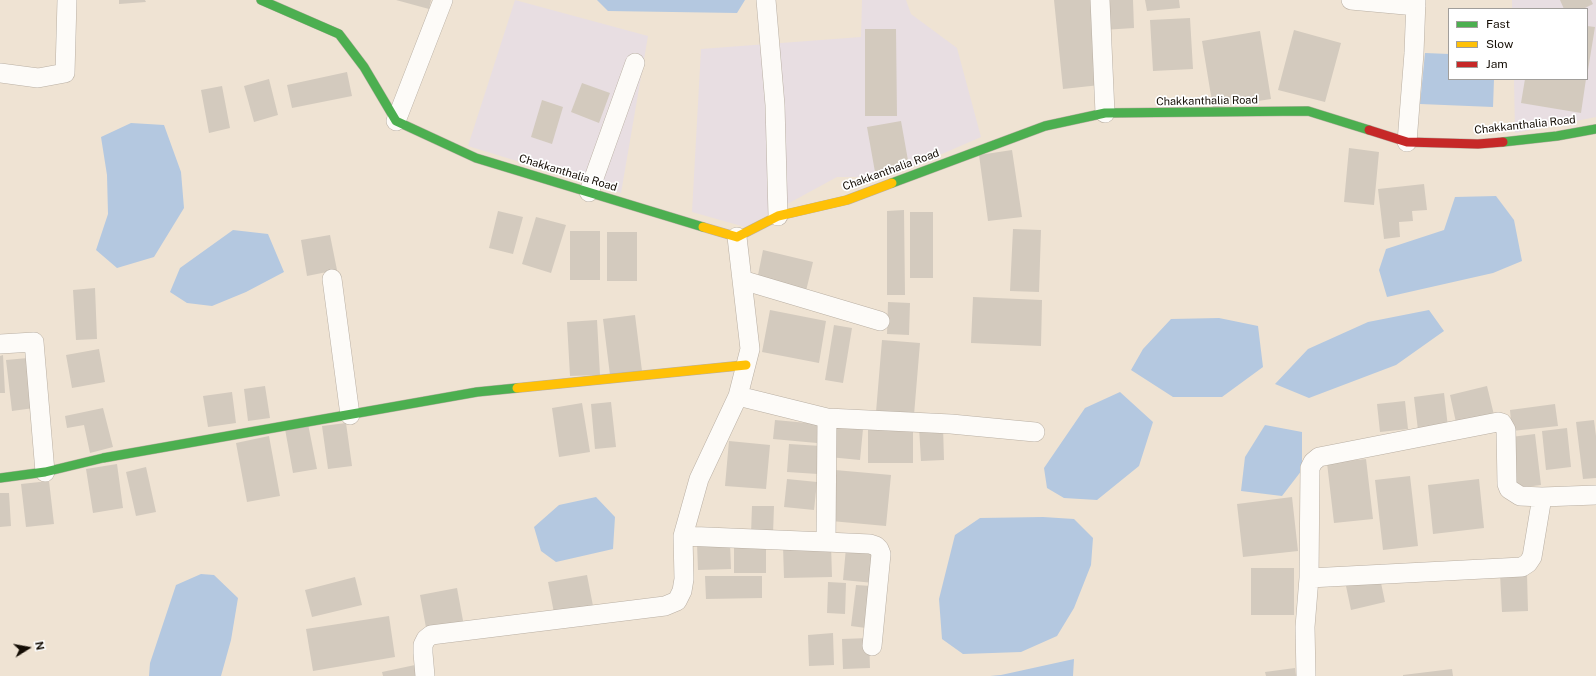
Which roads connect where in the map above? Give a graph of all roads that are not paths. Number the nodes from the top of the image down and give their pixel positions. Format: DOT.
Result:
graph roads {
  1 [pos="67,0"];
  2 [pos="261,0"];
  3 [pos="443,0"];
  4 [pos="766,0"];
  5 [pos="1100,0"];
  6 [pos="1351,0"];
  7 [pos="1416,3"];
  8 [pos="635,63"];
  9 [pos="0,73"];
  10 [pos="1105,113"];
  11 [pos="396,121"];
  12 [pos="1596,129"];
  13 [pos="1407,142"];
  14 [pos="589,192"];
  15 [pos="778,216"];
  16 [pos="737,237"];
  17 [pos="332,279"];
  18 [pos="742,280"];
  19 [pos="880,321"];
  20 [pos="0,344"];
  21 [pos="746,365"];
  22 [pos="738,396"];
  23 [pos="350,415"];
  24 [pos="827,418"];
  25 [pos="1035,432"];
  26 [pos="45,472"];
  27 [pos="0,478"];
  28 [pos="1596,495"];
  29 [pos="1542,497"];
  30 [pos="683,536"];
  31 [pos="826,542"];
  32 [pos="1309,578"];
  33 [pos="872,646"];
  34 [pos="425,676"];
  35 [pos="1306,676"];
  1 -- 9 [label="street"];
  2 -- 11 [label="street"];
  3 -- 11 [label="street"];
  4 -- 15 [label="street"];
  5 -- 10 [label="street"];
  6 -- 7 [label="street"];
  7 -- 13 [label="street"];
  8 -- 14 [label="street"];
  10 -- 13 [label="street, Chakkanthalia Road"];
  10 -- 15 [label="street, Chakkanthalia Road"];
  11 -- 14 [label="street, Chakkanthalia Road"];
  12 -- 13 [label="street, Chakkanthalia Road"];
  14 -- 16 [label="street, Chakkanthalia Road"];
  15 -- 16 [label="street, Chakkanthalia Road"];
  16 -- 18 [label="street"];
  17 -- 23 [label="street"];
  18 -- 19 [label="street"];
  18 -- 21 [label="street"];
  20 -- 26 [label="street"];
  21 -- 22 [label="street"];
  21 -- 23 [label="street"];
  22 -- 24 [label="street"];
  22 -- 30 [label="street"];
  23 -- 26 [label="street"];
  24 -- 25 [label="street"];
  24 -- 31 [label="street"];
  26 -- 27 [label="street"];
  28 -- 29 [label="street"];
  29 -- 32 [label="street"];
  29 -- 32 [label="street"];
  30 -- 31 [label="street"];
  30 -- 34 [label="street"];
  31 -- 33 [label="street"];
  32 -- 35 [label="street"];
}
